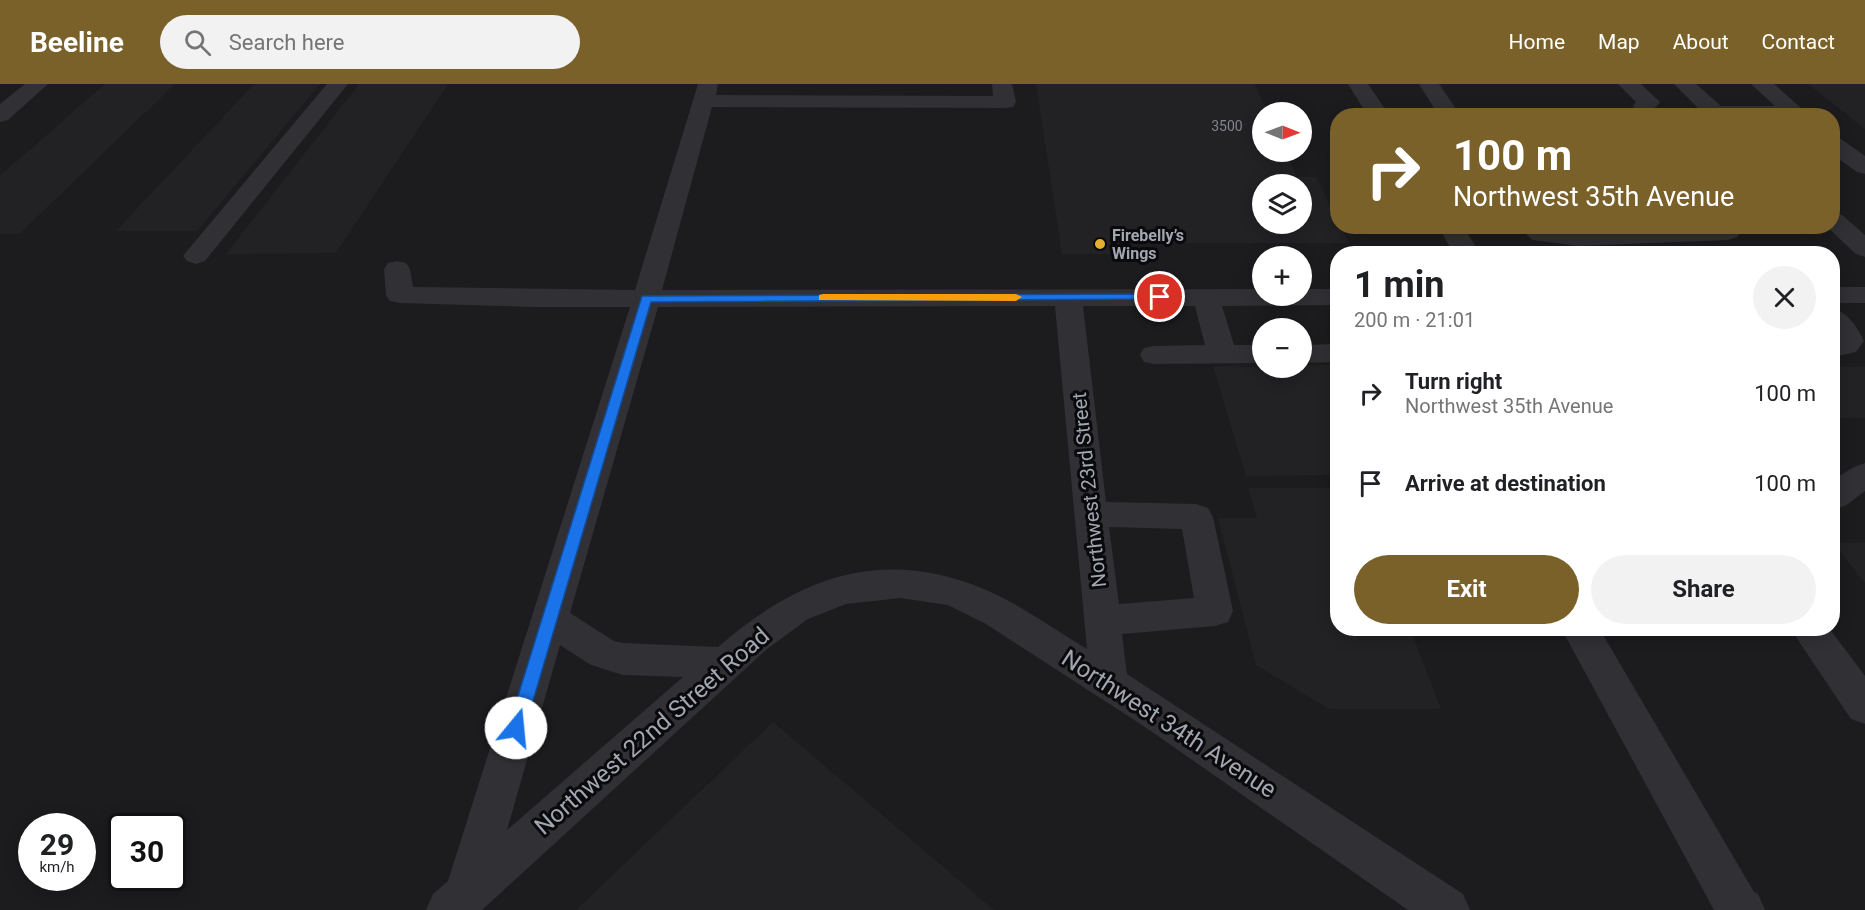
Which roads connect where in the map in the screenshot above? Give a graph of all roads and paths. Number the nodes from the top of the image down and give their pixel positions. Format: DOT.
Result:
graph roads {
  1 [pos="38,84"];
  2 [pos="338,84"];
  3 [pos="1002,84"];
  4 [pos="1358,84"];
  5 [pos="1429,84"];
  6 [pos="1628,84"];
  7 [pos="1684,84"];
  8 [pos="1761,84"];
  9 [pos="706,92"];
  10 [pos="785,92"];
  11 [pos="1644,106"];
  12 [pos="1373,108"];
  13 [pos="1445,108"];
  14 [pos="1710,108"];
  15 [pos="1790,108"];
  16 [pos="0,115"];
  17 [pos="1840,149"];
  18 [pos="1865,167"];
  19 [pos="1840,226"];
  20 [pos="1540,234"];
  21 [pos="1667,234"];
  22 [pos="1865,249"];
  23 [pos="196,256"];
  24 [pos="397,269"];
  25 [pos="1840,295"];
  26 [pos="1865,295"];
  27 [pos="1068,297"];
  28 [pos="1206,297"];
  29 [pos="1330,297"];
  30 [pos="646,298"];
  31 [pos="1840,326"];
  32 [pos="1840,347"];
  33 [pos="1330,353"];
  34 [pos="1154,354"];
  35 [pos="1222,354"];
  36 [pos="1252,354"];
  37 [pos="1312,354"];
  38 [pos="1865,475"];
  39 [pos="1840,492"];
  40 [pos="1092,514"];
  41 [pos="873,585"];
  42 [pos="550,619"];
  43 [pos="1102,621"];
  44 [pos="1584,636"];
  45 [pos="1814,636"];
  46 [pos="725,663"];
  47 [pos="1109,682"];
  48 [pos="1865,706"];
  49 [pos="457,903"];
  50 [pos="1447,910"];
  51 [pos="1742,910"];
  1 -- 16 [label="street"];
  2 -- 23 [label="street"];
  3 -- 10 [label="street"];
  4 -- 12 [label="street"];
  5 -- 13 [label="street"];
  6 -- 11 [label="street"];
  7 -- 14 [label="street"];
  8 -- 15 [label="street"];
  9 -- 10 [label="street"];
  9 -- 30 [label="street"];
  17 -- 18 [label="street"];
  19 -- 22 [label="street"];
  20 -- 21 [label="street"];
  24 -- 30 [label="street"];
  25 -- 26 [label="street"];
  27 -- 28 [label="street"];
  27 -- 30 [label="street"];
  27 -- 40 [label="street, Northwest 23rd Street"];
  28 -- 29 [label="street"];
  28 -- 35 [label="street"];
  30 -- 42 [label="street"];
  31 -- 32 [label="street"];
  33 -- 37 [label="street"];
  34 -- 35 [label="street"];
  35 -- 36 [label="street"];
  38 -- 39 [label="street"];
  40 -- 43 [label="street, Northwest 23rd Street"];
  40 -- 43 [label="street"];
  41 -- 46 [label="street, Northwest 22nd Street Road"];
  41 -- 47 [label="street, Northwest 34th Avenue"];
  42 -- 46 [label="street"];
  42 -- 49 [label="street"];
  43 -- 47 [label="street, Northwest 23rd Street"];
  44 -- 51 [label="street"];
  45 -- 48 [label="street"];
  46 -- 49 [label="street, Northwest 22nd Street Road"];
  47 -- 50 [label="street, Northwest 34th Avenue"];
}
